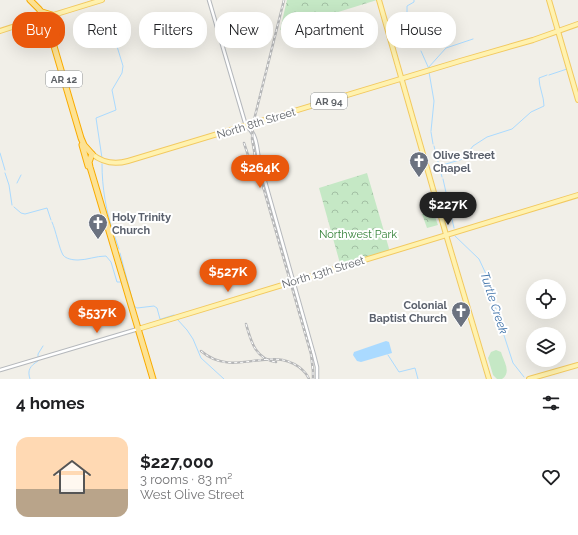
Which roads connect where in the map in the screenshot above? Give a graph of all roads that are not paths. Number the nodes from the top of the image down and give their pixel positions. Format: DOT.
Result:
graph roads {
  1 [pos="30,0"];
  2 [pos="102,0"];
  3 [pos="209,0"];
  4 [pos="379,0"];
  5 [pos="549,0"];
  6 [pos="40,12"];
  7 [pos="62,12"];
  8 [pos="578,24"];
  9 [pos="12,27"];
  10 [pos="564,28"];
  11 [pos="558,30"];
  12 [pos="0,31"];
  13 [pos="552,34"];
  14 [pos="560,36"];
  15 [pos="54,48"];
  16 [pos="564,49"];
  17 [pos="401,79"];
  18 [pos="578,100"];
  19 [pos="246,126"];
  20 [pos="81,138"];
  21 [pos="92,154"];
  22 [pos="101,160"];
  23 [pos="88,162"];
  24 [pos="578,195"];
  25 [pos="99,196"];
  26 [pos="446,235"];
  27 [pos="293,282"];
  28 [pos="138,329"];
  29 [pos="578,365"];
  30 [pos="0,370"];
  31 [pos="153,379"];
  32 [pos="317,379"];
  33 [pos="489,379"];
  34 [pos="529,379"];
  1 -- 6 [label="highway"];
  2 -- 7 [label="main road"];
  3 -- 19 [label="street"];
  4 -- 17 [label="main road"];
  5 -- 11 [label="main road"];
  8 -- 10 [label="main road, North 8th Street"];
  9 -- 12 [label="main road"];
  10 -- 11 [label="main road, North 8th Street"];
  10 -- 16 [label="main road"];
  11 -- 13 [label="main road, North 8th Street / AR 94"];
  11 -- 14 [label="main road"];
  13 -- 14 [label="main road"];
  13 -- 17 [label="main road, North 8th Street / AR 94"];
  14 -- 16 [label="main road"];
  15 -- 20 [label="highway, AR 12"];
  16 -- 18 [label="main road"];
  17 -- 19 [label="main road, North 8th Street / AR 94"];
  17 -- 26 [label="main road"];
  19 -- 22 [label="main road, North 8th Street / AR 94"];
  19 -- 27 [label="street"];
  20 -- 21 [label="highway, AR 12"];
  20 -- 23 [label="highway, AR 12"];
  21 -- 22 [label="main road, North 8th Street / AR 94"];
  21 -- 23 [label="highway"];
  21 -- 25 [label="highway"];
  22 -- 25 [label="main road"];
  23 -- 25 [label="highway"];
  24 -- 26 [label="main road, North 13th Street"];
  25 -- 28 [label="highway"];
  26 -- 27 [label="main road, North 13th Street"];
  26 -- 33 [label="main road"];
  27 -- 28 [label="main road, North 13th Street"];
  27 -- 32 [label="street"];
  28 -- 30 [label="street, North 13th Street"];
  28 -- 31 [label="highway"];
  29 -- 34 [label="main road"];
}
